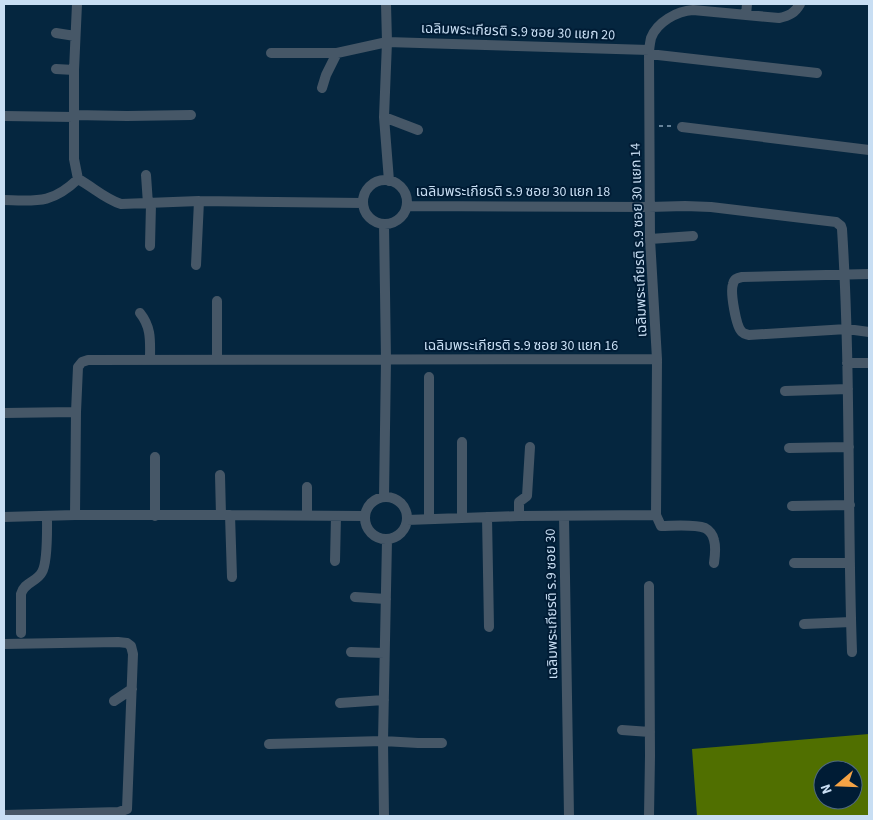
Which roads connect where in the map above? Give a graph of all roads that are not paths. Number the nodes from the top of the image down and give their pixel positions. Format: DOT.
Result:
graph roads {
  1 [pos="77,4"];
  2 [pos="386,4"];
  3 [pos="747,4"];
  4 [pos="800,4"];
  5 [pos="746,15"];
  6 [pos="56,33"];
  7 [pos="75,36"];
  8 [pos="387,42"];
  9 [pos="649,52"];
  10 [pos="271,53"];
  11 [pos="337,53"];
  12 [pos="56,69"];
  13 [pos="74,70"];
  14 [pos="816,73"];
  15 [pos="322,88"];
  16 [pos="190,114"];
  17 [pos="4,116"];
  18 [pos="74,116"];
  19 [pos="384,117"];
  20 [pos="682,126"];
  21 [pos="418,130"];
  22 [pos="869,150"];
  23 [pos="146,175"];
  24 [pos="78,179"];
  25 [pos="389,181"];
  26 [pos="4,200"];
  27 [pos="199,201"];
  28 [pos="363,203"];
  29 [pos="150,204"];
  30 [pos="407,206"];
  31 [pos="649,207"];
  32 [pos="384,224"];
  33 [pos="693,236"];
  34 [pos="650,239"];
  35 [pos="150,246"];
  36 [pos="196,265"];
  37 [pos="869,274"];
  38 [pos="845,275"];
  39 [pos="217,301"];
  40 [pos="140,313"];
  41 [pos="846,329"];
  42 [pos="869,332"];
  43 [pos="657,359"];
  44 [pos="150,360"];
  45 [pos="217,360"];
  46 [pos="386,360"];
  47 [pos="847,363"];
  48 [pos="869,363"];
  49 [pos="429,377"];
  50 [pos="848,389"];
  51 [pos="784,391"];
  52 [pos="76,412"];
  53 [pos="4,413"];
  54 [pos="462,442"];
  55 [pos="849,447"];
  56 [pos="530,448"];
  57 [pos="789,448"];
  58 [pos="155,457"];
  59 [pos="220,476"];
  60 [pos="307,487"];
  61 [pos="384,497"];
  62 [pos="850,505"];
  63 [pos="792,506"];
  64 [pos="75,515"];
  65 [pos="226,515"];
  66 [pos="307,515"];
  67 [pos="656,515"];
  68 [pos="47,516"];
  69 [pos="155,516"];
  70 [pos="336,516"];
  71 [pos="365,516"];
  72 [pos="520,516"];
  73 [pos="564,516"];
  74 [pos="4,517"];
  75 [pos="462,517"];
  76 [pos="487,517"];
  77 [pos="430,519"];
  78 [pos="408,520"];
  79 [pos="386,540"];
  80 [pos="335,560"];
  81 [pos="714,563"];
  82 [pos="794,563"];
  83 [pos="850,564"];
  84 [pos="232,577"];
  85 [pos="649,586"];
  86 [pos="355,597"];
  87 [pos="386,599"];
  88 [pos="851,622"];
  89 [pos="804,624"];
  90 [pos="489,626"];
  91 [pos="21,633"];
  92 [pos="4,644"];
  93 [pos="351,652"];
  94 [pos="852,652"];
  95 [pos="384,653"];
  96 [pos="132,689"];
  97 [pos="384,700"];
  98 [pos="114,701"];
  99 [pos="340,703"];
  100 [pos="622,730"];
  101 [pos="650,732"];
  102 [pos="383,741"];
  103 [pos="442,743"];
  104 [pos="269,744"];
  105 [pos="122,814"];
  106 [pos="4,815"];
  107 [pos="384,816"];
  108 [pos="569,816"];
  109 [pos="649,816"];
  1 -- 7 [label="street"];
  2 -- 8 [label="street"];
  3 -- 5 [label="street"];
  4 -- 5 [label="street, เฉลิมพระเกียรติ ร.9 ซอย 30 แยก 14"];
  5 -- 9 [label="street, เฉลิมพระเกียรติ ร.9 ซอย 30 แยก 14"];
  6 -- 7 [label="street"];
  7 -- 13 [label="street"];
  8 -- 9 [label="street, เฉลิมพระเกียรติ ร.9 ซอย 30 แยก 20"];
  8 -- 11 [label="street, เฉลิมพระเกียรติ ร.9 ซอย 30 แยก 20"];
  8 -- 19 [label="street"];
  9 -- 14 [label="street, เฉลิมพระเกียรติ ร.9 ซอย 30 แยก 20"];
  9 -- 31 [label="street, เฉลิมพระเกียรติ ร.9 ซอย 30 แยก 14"];
  10 -- 11 [label="street, เฉลิมพระเกียรติ ร.9 ซอย 30 แยก 20"];
  11 -- 15 [label="street"];
  12 -- 13 [label="street"];
  13 -- 18 [label="street"];
  16 -- 18 [label="street"];
  17 -- 18 [label="street"];
  18 -- 24 [label="street"];
  19 -- 21 [label="street"];
  19 -- 25 [label="street"];
  20 -- 22 [label="street"];
  23 -- 29 [label="street"];
  24 -- 26 [label="street"];
  24 -- 29 [label="street"];
  25 -- 28 [label="street"];
  25 -- 30 [label="street"];
  27 -- 28 [label="street"];
  27 -- 29 [label="street"];
  27 -- 36 [label="street"];
  28 -- 32 [label="street"];
  29 -- 35 [label="street"];
  30 -- 31 [label="street, เฉลิมพระเกียรติ ร.9 ซอย 30 แยก 18"];
  30 -- 32 [label="street"];
  31 -- 34 [label="street, เฉลิมพระเกียรติ ร.9 ซอย 30 แยก 14"];
  31 -- 38 [label="street, เฉลิมพระเกียรติ ร.9 ซอย 30 แยก 18"];
  32 -- 46 [label="street"];
  33 -- 34 [label="street"];
  34 -- 43 [label="street, เฉลิมพระเกียรติ ร.9 ซอย 30 แยก 14"];
  37 -- 38 [label="street"];
  38 -- 41 [label="street, เฉลิมพระเกียรติ ร.9 ซอย 30 แยก 18"];
  38 -- 41 [label="street"];
  39 -- 45 [label="street"];
  40 -- 44 [label="street"];
  41 -- 42 [label="street"];
  41 -- 47 [label="street, เฉลิมพระเกียรติ ร.9 ซอย 30 แยก 18"];
  43 -- 46 [label="street, เฉลิมพระเกียรติ ร.9 ซอย 30 แยก 16"];
  43 -- 67 [label="street, เฉลิมพระเกียรติ ร.9 ซอย 30 แยก 14"];
  44 -- 45 [label="street, เฉลิมพระเกียรติ ร.9 ซอย 30 แยก 16"];
  44 -- 52 [label="street, เฉลิมพระเกียรติ ร.9 ซอย 30 แยก 16"];
  45 -- 46 [label="street, เฉลิมพระเกียรติ ร.9 ซอย 30 แยก 16"];
  46 -- 61 [label="street"];
  47 -- 48 [label="street"];
  47 -- 50 [label="street, เฉลิมพระเกียรติ ร.9 ซอย 30 แยก 18"];
  49 -- 77 [label="street"];
  50 -- 51 [label="street"];
  50 -- 55 [label="street, เฉลิมพระเกียรติ ร.9 ซอย 30 แยก 18"];
  52 -- 53 [label="street"];
  52 -- 64 [label="street"];
  54 -- 75 [label="street"];
  55 -- 57 [label="street"];
  55 -- 62 [label="street, เฉลิมพระเกียรติ ร.9 ซอย 30 แยก 18"];
  56 -- 72 [label="street"];
  58 -- 69 [label="street"];
  59 -- 65 [label="street"];
  60 -- 66 [label="street"];
  61 -- 71 [label="street"];
  61 -- 78 [label="street"];
  62 -- 63 [label="street"];
  62 -- 83 [label="street, เฉลิมพระเกียรติ ร.9 ซอย 30 แยก 18"];
  64 -- 68 [label="street"];
  64 -- 69 [label="street"];
  65 -- 66 [label="street"];
  65 -- 69 [label="street"];
  65 -- 84 [label="street"];
  66 -- 70 [label="street"];
  67 -- 73 [label="street"];
  67 -- 81 [label="street"];
  68 -- 74 [label="street"];
  68 -- 91 [label="street"];
  70 -- 71 [label="street"];
  70 -- 80 [label="street"];
  71 -- 79 [label="street"];
  72 -- 73 [label="street, เฉลิมพระเกียรติ ร.9 ซอย 30"];
  72 -- 76 [label="street, เฉลิมพระเกียรติ ร.9 ซอย 30"];
  73 -- 108 [label="street, เฉลิมพระเกียรติ ร.9 ซอย 30"];
  75 -- 76 [label="street, เฉลิมพระเกียรติ ร.9 ซอย 30"];
  75 -- 77 [label="street, เฉลิมพระเกียรติ ร.9 ซอย 30"];
  76 -- 90 [label="street"];
  77 -- 78 [label="street, เฉลิมพระเกียรติ ร.9 ซอย 30"];
  78 -- 79 [label="street"];
  79 -- 87 [label="street"];
  82 -- 83 [label="street"];
  83 -- 88 [label="street, เฉลิมพระเกียรติ ร.9 ซอย 30 แยก 18"];
  85 -- 101 [label="street"];
  86 -- 87 [label="street"];
  87 -- 95 [label="street"];
  88 -- 89 [label="street"];
  88 -- 94 [label="street, เฉลิมพระเกียรติ ร.9 ซอย 30 แยก 18"];
  92 -- 96 [label="street"];
  93 -- 95 [label="street"];
  95 -- 97 [label="street"];
  96 -- 98 [label="street"];
  96 -- 105 [label="street"];
  97 -- 99 [label="street"];
  97 -- 102 [label="street"];
  100 -- 101 [label="street"];
  101 -- 109 [label="street"];
  102 -- 103 [label="street"];
  102 -- 104 [label="street"];
  102 -- 107 [label="street"];
  105 -- 106 [label="street"];
}
